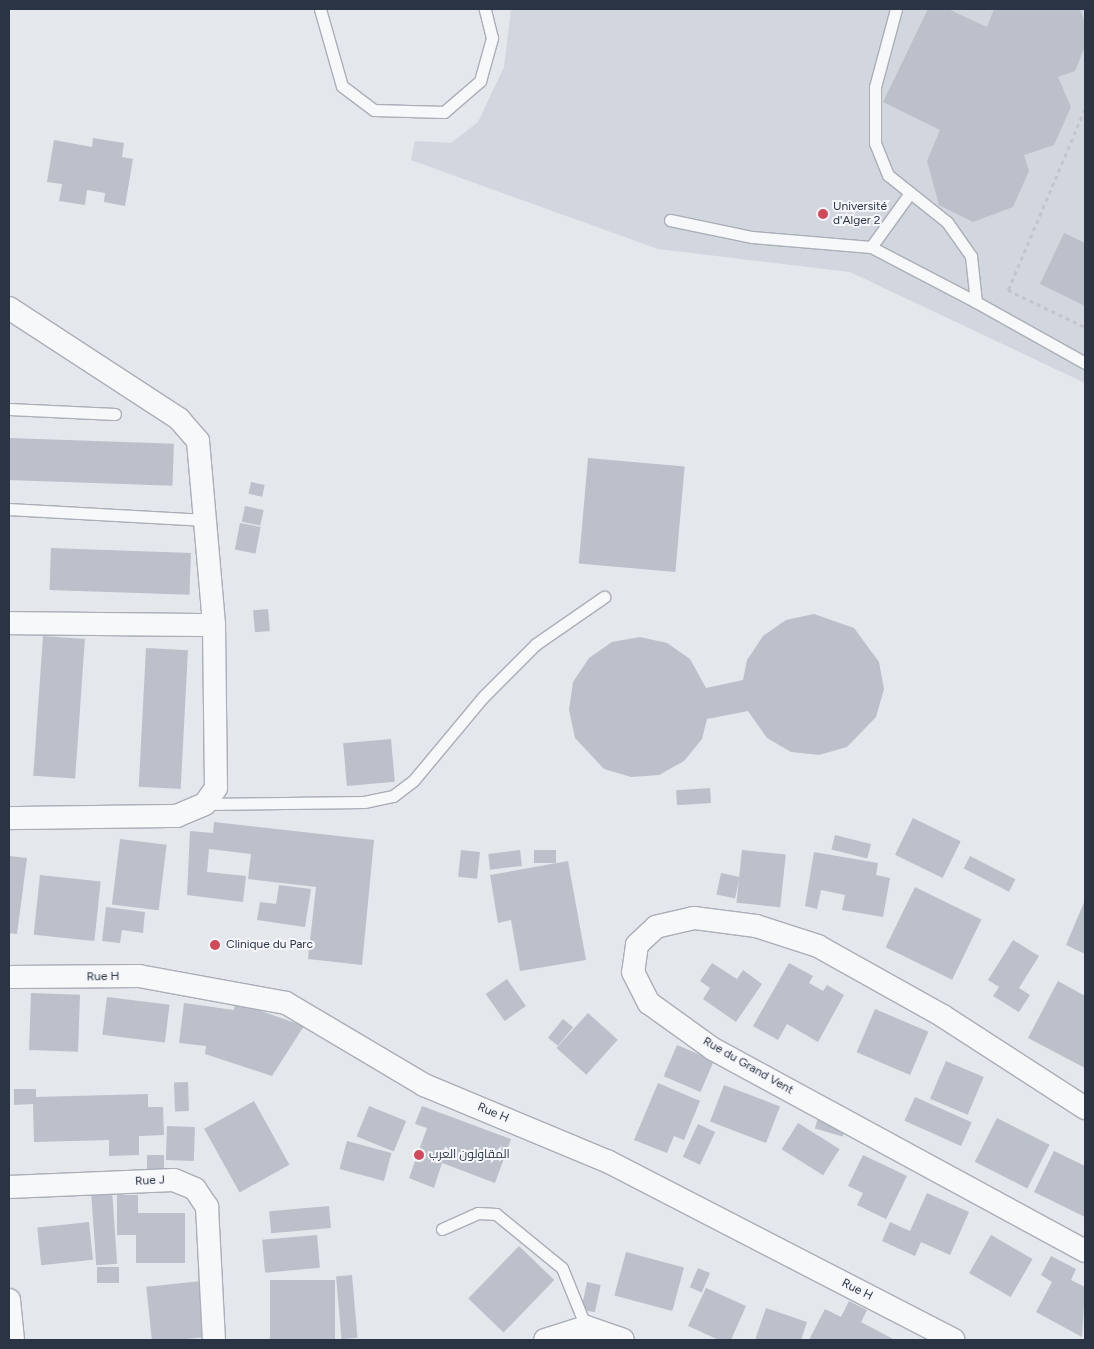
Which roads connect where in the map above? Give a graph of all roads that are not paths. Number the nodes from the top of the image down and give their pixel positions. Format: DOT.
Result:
graph roads {
  1 [pos="320,9"];
  2 [pos="475,9"];
  3 [pos="896,9"];
  4 [pos="486,13"];
  5 [pos="910,193"];
  6 [pos="670,220"];
  7 [pos="871,247"];
  8 [pos="976,302"];
  9 [pos="9,308"];
  10 [pos="1085,363"];
  11 [pos="9,409"];
  12 [pos="115,414"];
  13 [pos="9,509"];
  14 [pos="205,520"];
  15 [pos="604,597"];
  16 [pos="9,623"];
  17 [pos="214,625"];
  18 [pos="206,804"];
  19 [pos="9,818"];
  20 [pos="9,978"];
  21 [pos="1085,1108"];
  22 [pos="9,1187"];
  23 [pos="442,1229"];
  24 [pos="1085,1251"];
  25 [pos="9,1300"];
  26 [pos="586,1327"];
  27 [pos="13,1340"];
  28 [pos="214,1340"];
  29 [pos="545,1340"];
  30 [pos="623,1340"];
  31 [pos="954,1340"];
  1 -- 4 [label="lane"];
  2 -- 4 [label="lane"];
  3 -- 5 [label="lane"];
  5 -- 7 [label="lane"];
  5 -- 8 [label="lane"];
  6 -- 7 [label="lane"];
  7 -- 8 [label="lane"];
  8 -- 10 [label="lane"];
  9 -- 14 [label="street"];
  11 -- 12 [label="lane"];
  13 -- 14 [label="lane"];
  14 -- 17 [label="street"];
  15 -- 18 [label="lane"];
  16 -- 17 [label="street"];
  17 -- 18 [label="street"];
  18 -- 19 [label="street"];
  20 -- 31 [label="street, Rue H"];
  21 -- 24 [label="street, Rue du Grand Vent"];
  22 -- 28 [label="street, Rue J"];
  23 -- 26 [label="lane"];
  25 -- 27 [label="street"];
  26 -- 29 [label="street"];
  26 -- 30 [label="street"];
}
